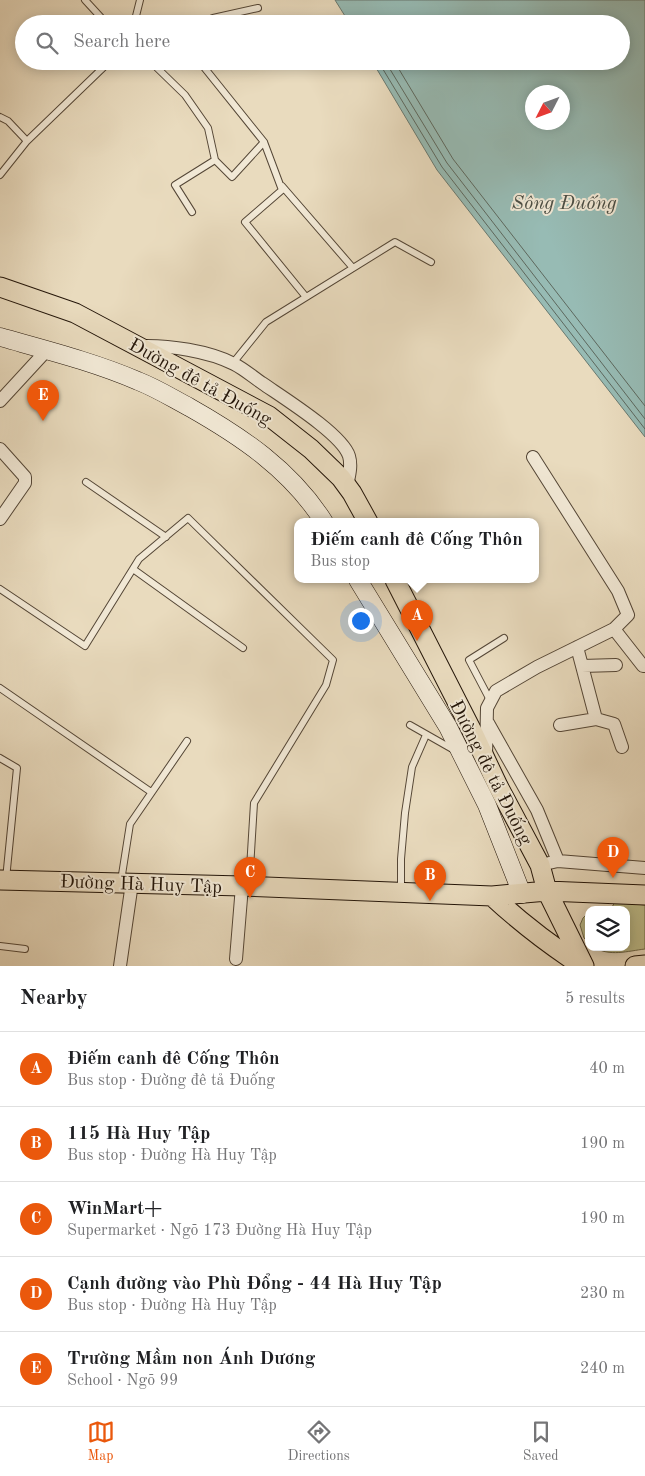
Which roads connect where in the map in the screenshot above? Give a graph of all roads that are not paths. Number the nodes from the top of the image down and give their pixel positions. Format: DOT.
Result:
graph roads {
  1 [pos="85,0"];
  2 [pos="140,0"];
  3 [pos="258,8"];
  4 [pos="99,15"];
  5 [pos="136,15"];
  6 [pos="226,15"];
  7 [pos="101,70"];
  8 [pos="159,70"];
  9 [pos="206,70"];
  10 [pos="0,117"];
  11 [pos="27,141"];
  12 [pos="264,142"];
  13 [pos="215,160"];
  14 [pos="0,175"];
  15 [pos="280,183"];
  16 [pos="192,212"];
  17 [pos="431,262"];
  18 [pos="354,268"];
  19 [pos="0,287"];
  20 [pos="306,297"];
  21 [pos="0,337"];
  22 [pos="136,346"];
  23 [pos="46,350"];
  24 [pos="233,363"];
  25 [pos="0,401"];
  26 [pos="0,449"];
  27 [pos="533,457"];
  28 [pos="86,482"];
  29 [pos="347,486"];
  30 [pos="321,518"];
  31 [pos="366,518"];
  32 [pos="0,519"];
  33 [pos="166,537"];
  34 [pos="133,569"];
  35 [pos="360,583"];
  36 [pos="397,583"];
  37 [pos="0,589"];
  38 [pos="614,629"];
  39 [pos="504,638"];
  40 [pos="577,647"];
  41 [pos="243,648"];
  42 [pos="616,665"];
  43 [pos="582,666"];
  44 [pos="645,666"];
  45 [pos="0,688"];
  46 [pos="491,701"];
  47 [pos="596,719"];
  48 [pos="487,721"];
  49 [pos="410,725"];
  50 [pos="560,726"];
  51 [pos="426,735"];
  52 [pos="187,741"];
  53 [pos="622,747"];
  54 [pos="462,754"];
  55 [pos="0,758"];
  56 [pos="486,761"];
  57 [pos="151,792"];
  58 [pos="549,863"];
  59 [pos="645,868"];
  60 [pos="3,880"];
  61 [pos="126,882"];
  62 [pos="246,886"];
  63 [pos="547,891"];
  64 [pos="400,892"];
  65 [pos="522,894"];
  66 [pos="492,896"];
  67 [pos="645,896"];
  68 [pos="0,946"];
  69 [pos="25,949"];
  70 [pos="236,959"];
  71 [pos="645,965"];
  72 [pos="120,966"];
  73 [pos="583,966"];
  74 [pos="635,966"];
  1 -- 4 [label="lane"];
  2 -- 5 [label="lane"];
  3 -- 6 [label="lane"];
  7 -- 11 [label="lane"];
  8 -- 13 [label="lane"];
  9 -- 12 [label="lane"];
  10 -- 11 [label="lane"];
  11 -- 14 [label="lane"];
  12 -- 13 [label="lane"];
  12 -- 15 [label="lane"];
  13 -- 16 [label="lane"];
  15 -- 18 [label="lane"];
  15 -- 20 [label="lane"];
  17 -- 18 [label="lane"];
  18 -- 20 [label="lane"];
  19 -- 22 [label="main road, Đường đê tả Đuống"];
  20 -- 24 [label="lane"];
  21 -- 23 [label="street"];
  22 -- 24 [label="street"];
  22 -- 29 [label="main road, Đường đê tả Đuống"];
  23 -- 25 [label="street"];
  23 -- 30 [label="street"];
  24 -- 29 [label="street"];
  26 -- 32 [label="street"];
  27 -- 38 [label="street"];
  28 -- 33 [label="lane"];
  29 -- 31 [label="main road, Đường đê tả Đuống"];
  33 -- 34 [label="lane"];
  33 -- 62 [label="lane"];
  34 -- 37 [label="lane"];
  34 -- 41 [label="lane"];
  35 -- 54 [label="street"];
  36 -- 56 [label="main road, Đường đê tả Đuống"];
  38 -- 40 [label="street"];
  38 -- 44 [label="street"];
  39 -- 46 [label="lane"];
  40 -- 43 [label="street"];
  40 -- 46 [label="street"];
  42 -- 43 [label="street"];
  43 -- 47 [label="street"];
  45 -- 57 [label="lane"];
  46 -- 48 [label="street"];
  47 -- 50 [label="street"];
  47 -- 53 [label="street"];
  48 -- 56 [label="street"];
  48 -- 58 [label="street"];
  49 -- 51 [label="lane"];
  51 -- 54 [label="lane"];
  51 -- 64 [label="lane"];
  52 -- 57 [label="lane"];
  54 -- 65 [label="street"];
  55 -- 60 [label="lane"];
  56 -- 58 [label="main road, Đường đê tả Đuống"];
  57 -- 61 [label="lane"];
  58 -- 59 [label="street"];
  58 -- 63 [label="main road, Đường đê tả Đuống"];
  60 -- 61 [label="main road, Đường Hà Huy Tập"];
  61 -- 62 [label="main road, Đường Hà Huy Tập"];
  61 -- 72 [label="street"];
  62 -- 64 [label="main road, Đường Hà Huy Tập"];
  62 -- 70 [label="street"];
  63 -- 65 [label="main road, Đường Hà Huy Tập"];
  63 -- 67 [label="main road, Đường Hà Huy Tập"];
  63 -- 73 [label="main road, Đường đê tả Đuống"];
  64 -- 66 [label="main road, Đường Hà Huy Tập"];
  65 -- 66 [label="main road, Đường Hà Huy Tập"];
  66 -- 73 [label="main road"];
  68 -- 69 [label="lane"];
  71 -- 74 [label="main road"];
}
